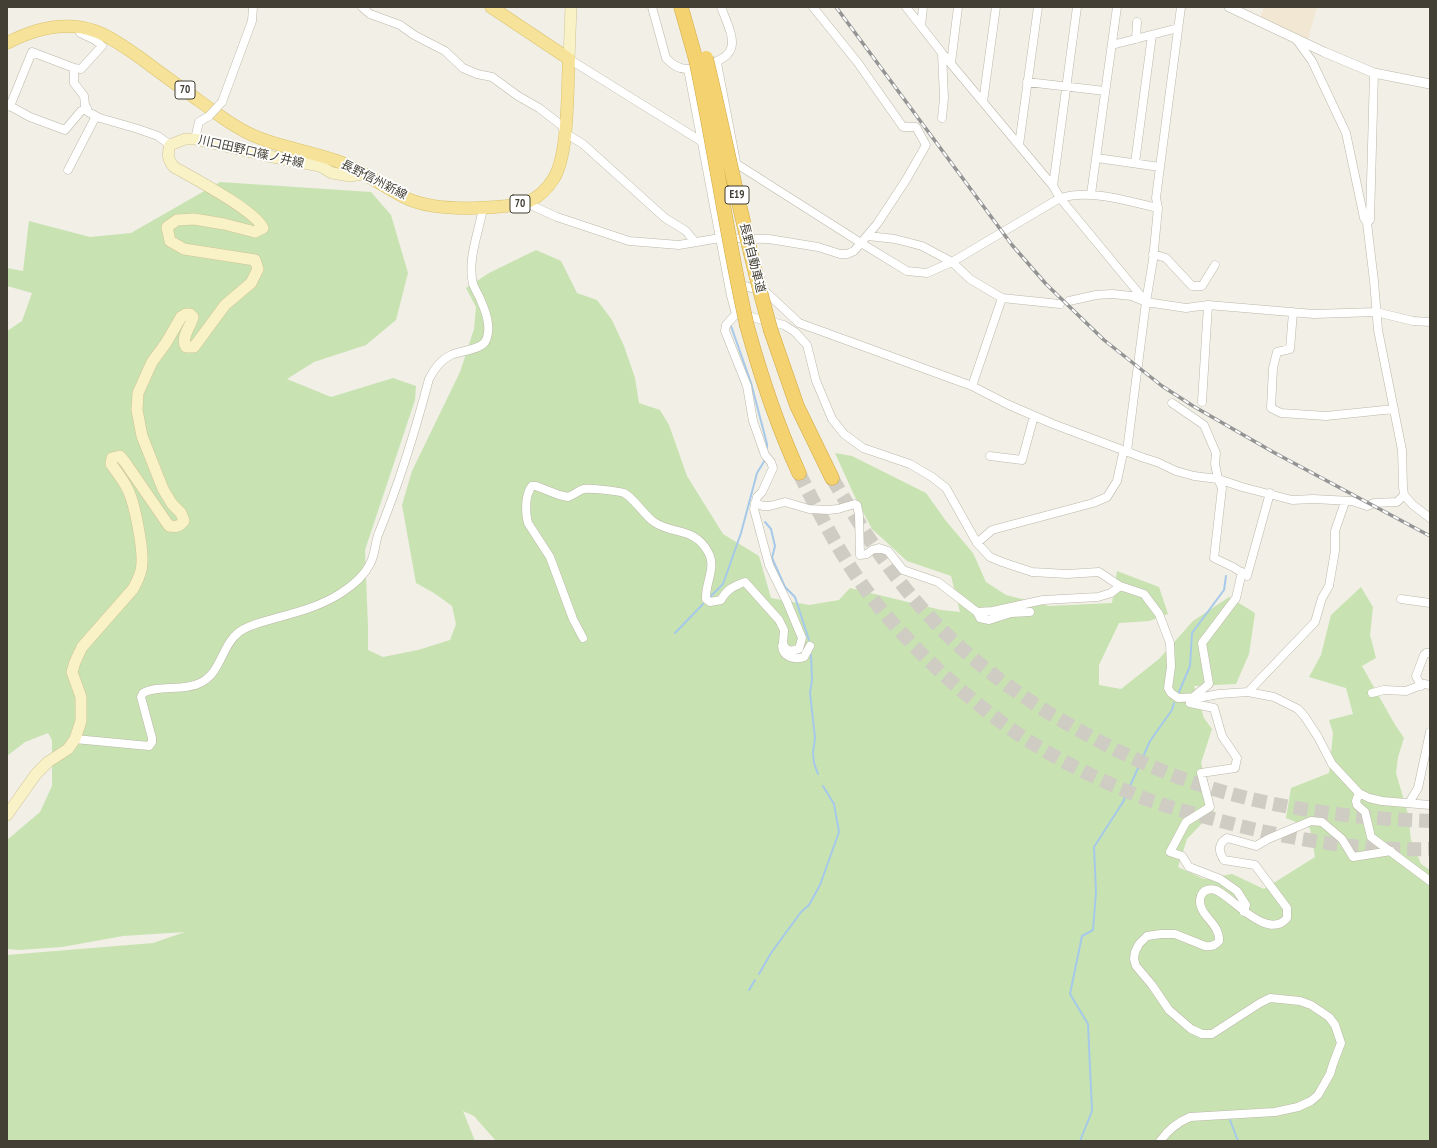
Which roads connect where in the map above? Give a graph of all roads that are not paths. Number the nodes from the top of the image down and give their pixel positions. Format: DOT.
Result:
graph roads {
  1 [pos="253,7"];
  2 [pos="362,7"];
  3 [pos="491,7"];
  4 [pos="571,7"];
  5 [pos="652,7"];
  6 [pos="681,7"];
  7 [pos="691,7"];
  8 [pos="721,7"];
  9 [pos="814,7"];
  10 [pos="906,7"];
  11 [pos="923,7"];
  12 [pos="958,7"];
  13 [pos="996,7"];
  14 [pos="1038,7"];
  15 [pos="1077,7"];
  16 [pos="1117,7"];
  17 [pos="1181,7"];
  18 [pos="1229,7"];
  19 [pos="1137,22"];
  20 [pos="921,26"];
  21 [pos="80,27"];
  22 [pos="1178,28"];
  23 [pos="1152,35"];
  24 [pos="1136,39"];
  25 [pos="1296,39"];
  26 [pos="7,43"];
  27 [pos="1112,45"];
  28 [pos="942,53"];
  29 [pos="568,59"];
  30 [pos="701,63"];
  31 [pos="951,63"];
  32 [pos="74,68"];
  33 [pos="1374,73"];
  34 [pos="1027,82"];
  35 [pos="1430,84"];
  36 [pos="1067,86"];
  37 [pos="1105,91"];
  38 [pos="983,102"];
  39 [pos="8,106"];
  40 [pos="87,108"];
  41 [pos="96,116"];
  42 [pos="942,118"];
  43 [pos="565,133"];
  44 [pos="195,138"];
  45 [pos="702,142"];
  46 [pos="170,145"];
  47 [pos="1019,145"];
  48 [pos="1096,158"];
  49 [pos="1135,163"];
  50 [pos="736,164"];
  51 [pos="1160,167"];
  52 [pos="68,170"];
  53 [pos="363,174"];
  54 [pos="1053,186"];
  55 [pos="1091,194"];
  56 [pos="1060,198"];
  57 [pos="526,203"];
  58 [pos="483,208"];
  59 [pos="1158,208"];
  60 [pos="1367,223"];
  61 [pos="868,236"];
  62 [pos="720,238"];
  63 [pos="695,242"];
  64 [pos="861,243"];
  65 [pos="1153,254"];
  66 [pos="952,262"];
  67 [pos="1214,265"];
  68 [pos="728,280"];
  69 [pos="1002,298"];
  70 [pos="1069,301"];
  71 [pos="1146,302"];
  72 [pos="1060,304"];
  73 [pos="1208,305"];
  74 [pos="1293,312"];
  75 [pos="1376,312"];
  76 [pos="736,314"];
  77 [pos="1430,322"];
  78 [pos="972,386"];
  79 [pos="1202,402"];
  80 [pos="1172,403"];
  81 [pos="1394,409"];
  82 [pos="1034,416"];
  83 [pos="1127,451"];
  84 [pos="990,456"];
  85 [pos="799,473"];
  86 [pos="832,478"];
  87 [pos="1218,479"];
  88 [pos="1270,493"];
  89 [pos="1404,495"];
  90 [pos="1345,502"];
  91 [pos="755,503"];
  92 [pos="1430,518"];
  93 [pos="977,543"];
  94 [pos="1242,572"];
  95 [pos="1120,586"];
  96 [pos="1401,599"];
  97 [pos="1430,603"];
  98 [pos="977,612"];
  99 [pos="1030,612"];
  100 [pos="583,638"];
  101 [pos="784,644"];
  102 [pos="810,646"];
  103 [pos="1430,653"];
  104 [pos="1430,685"];
  105 [pos="1421,686"];
  106 [pos="1248,692"];
  107 [pos="1372,693"];
  108 [pos="1192,698"];
  109 [pos="1430,732"];
  110 [pos="75,739"];
  111 [pos="1359,792"];
  112 [pos="1409,803"];
  113 [pos="1430,805"];
  114 [pos="8,812"];
  115 [pos="1391,851"];
  116 [pos="1430,881"];
  117 [pos="1244,912"];
  118 [pos="1160,1141"];
  1 -- 44 [label="street, bridge"];
  2 -- 43 [label="street"];
  3 -- 29 [label="main road"];
  4 -- 29 [label="main road"];
  5 -- 30 [label="street"];
  6 -- 30 [label="highway, 長野自動車道 / E19"];
  7 -- 30 [label="highway, 長野自動車道 / E19"];
  8 -- 30 [label="street"];
  9 -- 61 [label="street"];
  10 -- 20 [label="street"];
  11 -- 20 [label="street"];
  12 -- 31 [label="street"];
  13 -- 38 [label="street"];
  14 -- 34 [label="street"];
  15 -- 36 [label="street"];
  16 -- 27 [label="street"];
  17 -- 22 [label="street"];
  18 -- 25 [label="street"];
  19 -- 24 [label="street"];
  20 -- 28 [label="street"];
  21 -- 26 [label="main road, 長野信州新線 / 70"];
  21 -- 32 [label="street"];
  21 -- 53 [label="main road, 長野信州新線 / 70"];
  22 -- 23 [label="street"];
  22 -- 51 [label="street"];
  23 -- 24 [label="street"];
  23 -- 49 [label="street"];
  24 -- 27 [label="street"];
  25 -- 33 [label="street"];
  25 -- 60 [label="street"];
  27 -- 37 [label="street"];
  28 -- 31 [label="street"];
  28 -- 42 [label="street"];
  29 -- 43 [label="main road, 長野信州新線 / 70"];
  29 -- 45 [label="street"];
  30 -- 45 [label="street"];
  30 -- 50 [label="street"];
  30 -- 85 [label="highway, 長野自動車道 / E19, bridge"];
  30 -- 86 [label="highway, 長野自動車道 / E19, bridge"];
  31 -- 38 [label="street"];
  32 -- 39 [label="street"];
  32 -- 40 [label="street"];
  33 -- 35 [label="street"];
  33 -- 60 [label="street"];
  34 -- 36 [label="street"];
  34 -- 47 [label="street"];
  36 -- 37 [label="street"];
  36 -- 54 [label="street"];
  37 -- 48 [label="street"];
  38 -- 47 [label="street"];
  39 -- 40 [label="street"];
  40 -- 41 [label="street"];
  41 -- 46 [label="street"];
  41 -- 52 [label="street"];
  43 -- 57 [label="main road, 長野信州新線 / 70"];
  43 -- 63 [label="street"];
  44 -- 46 [label="main road, 川口田野口篠ノ井線"];
  44 -- 53 [label="main road, 川口田野口篠ノ井線"];
  45 -- 50 [label="street"];
  45 -- 62 [label="street"];
  46 -- 110 [label="main road"];
  47 -- 54 [label="street"];
  48 -- 49 [label="street"];
  48 -- 55 [label="street"];
  49 -- 51 [label="street"];
  50 -- 64 [label="street"];
  51 -- 59 [label="street"];
  53 -- 58 [label="main road, 長野信州新線 / 70"];
  54 -- 56 [label="street"];
  55 -- 56 [label="street"];
  55 -- 59 [label="street"];
  56 -- 66 [label="street"];
  56 -- 71 [label="street"];
  57 -- 58 [label="main road, 長野信州新線 / 70"];
  57 -- 63 [label="street"];
  58 -- 110 [label="street"];
  59 -- 65 [label="street"];
  60 -- 75 [label="street"];
  61 -- 64 [label="street"];
  61 -- 66 [label="street"];
  62 -- 63 [label="street"];
  62 -- 64 [label="street"];
  62 -- 68 [label="street"];
  64 -- 66 [label="street"];
  65 -- 67 [label="street"];
  65 -- 71 [label="street"];
  66 -- 69 [label="street"];
  68 -- 76 [label="street"];
  68 -- 78 [label="street"];
  69 -- 72 [label="street"];
  69 -- 78 [label="street"];
  70 -- 71 [label="street"];
  71 -- 73 [label="street"];
  71 -- 83 [label="street"];
  73 -- 74 [label="street"];
  73 -- 79 [label="street"];
  74 -- 75 [label="street"];
  74 -- 81 [label="street"];
  75 -- 77 [label="street"];
  75 -- 81 [label="street"];
  76 -- 91 [label="street"];
  76 -- 93 [label="street"];
  78 -- 82 [label="street"];
  80 -- 87 [label="street"];
  81 -- 89 [label="street"];
  82 -- 83 [label="street"];
  82 -- 84 [label="street"];
  83 -- 87 [label="street"];
  83 -- 93 [label="street"];
  87 -- 88 [label="street"];
  87 -- 94 [label="street"];
  88 -- 90 [label="street"];
  88 -- 94 [label="street"];
  89 -- 90 [label="street"];
  89 -- 92 [label="street"];
  90 -- 106 [label="street"];
  91 -- 98 [label="street"];
  91 -- 101 [label="street"];
  93 -- 95 [label="street"];
  94 -- 108 [label="street"];
  95 -- 98 [label="street"];
  95 -- 108 [label="street"];
  96 -- 97 [label="street"];
  98 -- 99 [label="street"];
  100 -- 101 [label="street"];
  101 -- 102 [label="street"];
  103 -- 105 [label="street"];
  104 -- 105 [label="street"];
  105 -- 107 [label="street"];
  106 -- 108 [label="street"];
  106 -- 111 [label="street"];
  108 -- 117 [label="street"];
  109 -- 112 [label="street"];
  110 -- 114 [label="main road"];
  111 -- 112 [label="street"];
  111 -- 115 [label="street"];
  112 -- 113 [label="street"];
  115 -- 116 [label="street"];
  115 -- 117 [label="street"];
  117 -- 118 [label="street"];
}
